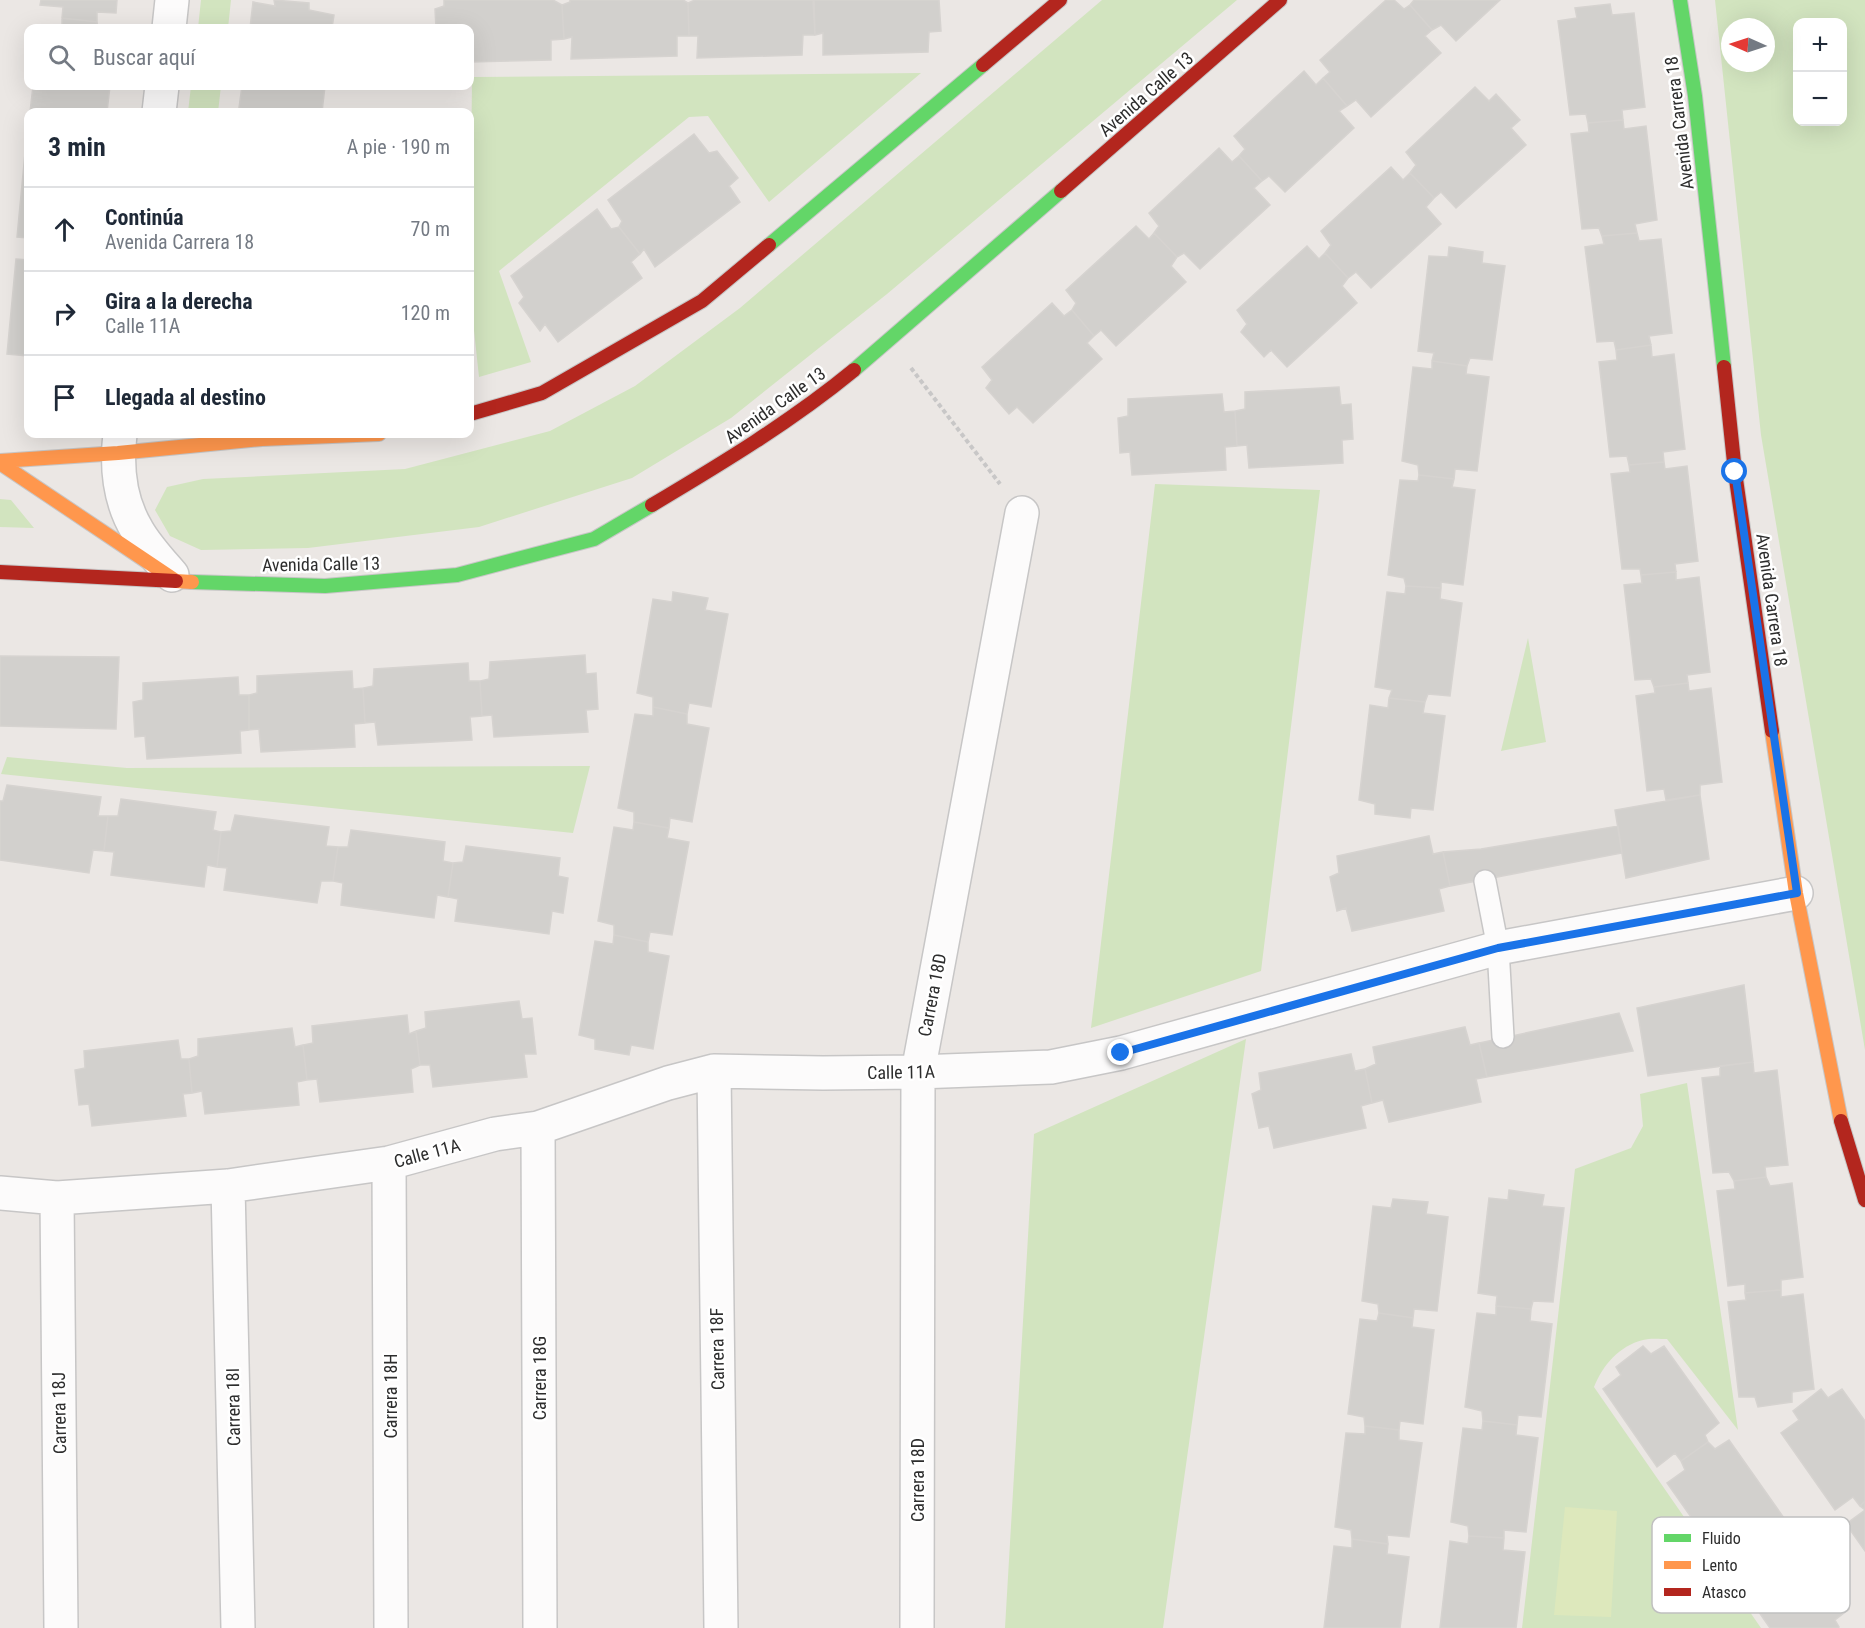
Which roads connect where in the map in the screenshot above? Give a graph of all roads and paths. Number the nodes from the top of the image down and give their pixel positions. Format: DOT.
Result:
graph roads {
  1 [pos="172,0"];
  2 [pos="1060,0"];
  3 [pos="1280,0"];
  4 [pos="1680,0"];
  5 [pos="169,24"];
  6 [pos="162,90"];
  7 [pos="159,108"];
  8 [pos="890,340"];
  9 [pos="474,413"];
  10 [pos="285,438"];
  11 [pos="119,443"];
  12 [pos="0,462"];
  13 [pos="1022,513"];
  14 [pos="0,572"];
  15 [pos="176,581"];
  16 [pos="1485,881"];
  17 [pos="1797,893"];
  18 [pos="1498,948"];
  19 [pos="1503,1038"];
  20 [pos="714,1071"];
  21 [pos="918,1072"];
  22 [pos="538,1128"];
  23 [pos="389,1163"];
  24 [pos="228,1186"];
  25 [pos="0,1193"];
  26 [pos="57,1198"];
  27 [pos="1865,1200"];
  28 [pos="61,1628"];
  29 [pos="238,1628"];
  30 [pos="391,1628"];
  31 [pos="540,1628"];
  32 [pos="721,1628"];
  33 [pos="917,1628"];
  1 -- 5 [label="street"];
  2 -- 9 [label="street"];
  3 -- 8 [label="street, Avenida Calle 13"];
  4 -- 17 [label="street, Avenida Carrera 18"];
  6 -- 7 [label="street"];
  8 -- 13 [label="path"];
  8 -- 15 [label="street, Avenida Calle 13"];
  10 -- 11 [label="street"];
  11 -- 12 [label="street"];
  11 -- 15 [label="street"];
  12 -- 15 [label="street"];
  13 -- 21 [label="street, Carrera 18D"];
  14 -- 15 [label="street, Avenida Calle 13"];
  16 -- 18 [label="lane"];
  17 -- 18 [label="street, Calle 11A"];
  17 -- 27 [label="street, Avenida Carrera 18"];
  18 -- 19 [label="lane"];
  18 -- 21 [label="street, Calle 11A"];
  20 -- 21 [label="street, Calle 11A"];
  20 -- 22 [label="street, Calle 11A"];
  20 -- 32 [label="street, Carrera 18F"];
  21 -- 33 [label="street, Carrera 18D"];
  22 -- 23 [label="street, Calle 11A"];
  22 -- 31 [label="street, Carrera 18G"];
  23 -- 24 [label="street, Calle 11A"];
  23 -- 30 [label="street, Carrera 18H"];
  24 -- 26 [label="street, Calle 11A"];
  24 -- 29 [label="street, Carrera 18I"];
  25 -- 26 [label="street, Calle 11A"];
  26 -- 28 [label="street, Carrera 18J"];
}
